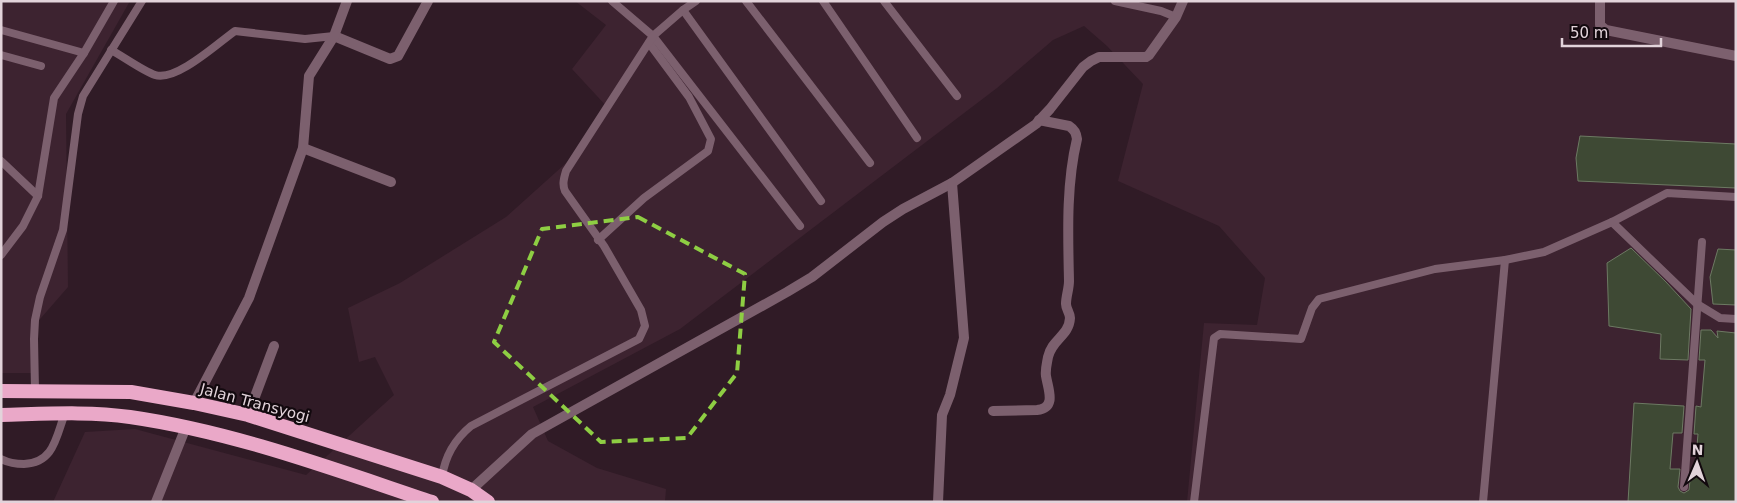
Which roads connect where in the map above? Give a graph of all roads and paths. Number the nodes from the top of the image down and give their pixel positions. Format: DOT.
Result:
graph roads {
  1 [pos="114,1"];
  2 [pos="142,1"];
  3 [pos="347,1"];
  4 [pos="428,1"];
  5 [pos="612,1"];
  6 [pos="696,1"];
  7 [pos="746,1"];
  8 [pos="824,1"];
  9 [pos="884,1"];
  10 [pos="1115,1"];
  11 [pos="1183,1"];
  12 [pos="1600,1"];
  13 [pos="683,10"];
  14 [pos="1176,17"];
  15 [pos="1,30"];
  16 [pos="334,36"];
  17 [pos="653,36"];
  18 [pos="648,43"];
  19 [pos="111,50"];
  20 [pos="84,53"];
  21 [pos="1,55"];
  22 [pos="1736,56"];
  23 [pos="41,66"];
  24 [pos="956,96"];
  25 [pos="1039,120"];
  26 [pos="917,138"];
  27 [pos="303,148"];
  28 [pos="1,161"];
  29 [pos="870,163"];
  30 [pos="391,182"];
  31 [pos="952,183"];
  32 [pos="38,196"];
  33 [pos="1736,197"];
  34 [pos="822,202"];
  35 [pos="1612,222"];
  36 [pos="800,226"];
  37 [pos="598,240"];
  38 [pos="1702,242"];
  39 [pos="1,255"];
  40 [pos="1505,260"];
  41 [pos="1697,304"];
  42 [pos="1736,319"];
  43 [pos="274,346"];
  44 [pos="35,390"];
  45 [pos="1,391"];
  46 [pos="16,391"];
  47 [pos="194,403"];
  48 [pos="993,411"];
  49 [pos="64,413"];
  50 [pos="18,414"];
  51 [pos="1,415"];
  52 [pos="248,415"];
  53 [pos="186,427"];
  54 [pos="1,459"];
  55 [pos="442,477"];
  56 [pos="1684,487"];
  57 [pos="471,490"];
  58 [pos="156,502"];
  59 [pos="432,502"];
  60 [pos="488,502"];
  61 [pos="938,502"];
  62 [pos="1194,502"];
  63 [pos="1483,502"];
  1 -- 20 [label="lane"];
  2 -- 19 [label="lane"];
  3 -- 16 [label="street"];
  4 -- 16 [label="street"];
  5 -- 17 [label="lane"];
  6 -- 13 [label="lane"];
  7 -- 29 [label="lane"];
  8 -- 26 [label="lane"];
  9 -- 24 [label="lane"];
  10 -- 14 [label="lane"];
  11 -- 14 [label="street"];
  12 -- 22 [label="street"];
  13 -- 17 [label="lane"];
  13 -- 34 [label="lane"];
  14 -- 25 [label="street"];
  15 -- 20 [label="lane"];
  16 -- 19 [label="lane"];
  16 -- 27 [label="street"];
  17 -- 18 [label="lane"];
  17 -- 36 [label="lane"];
  18 -- 37 [label="lane"];
  18 -- 37 [label="lane"];
  19 -- 44 [label="lane"];
  20 -- 32 [label="lane"];
  21 -- 23 [label="lane"];
  25 -- 31 [label="street"];
  25 -- 48 [label="street"];
  27 -- 30 [label="street"];
  27 -- 47 [label="street"];
  28 -- 32 [label="lane"];
  31 -- 57 [label="street"];
  31 -- 61 [label="street"];
  32 -- 39 [label="lane"];
  33 -- 35 [label="lane"];
  35 -- 40 [label="lane"];
  35 -- 41 [label="lane"];
  37 -- 55 [label="lane"];
  38 -- 41 [label="lane"];
  40 -- 62 [label="lane"];
  40 -- 63 [label="lane"];
  41 -- 42 [label="lane"];
  41 -- 56 [label="lane"];
  43 -- 52 [label="street"];
  44 -- 46 [label="highway, Jalan Transyogi"];
  44 -- 47 [label="highway, Jalan Transyogi"];
  45 -- 46 [label="highway, Jalan Transyogi"];
  46 -- 50 [label="highway"];
  47 -- 52 [label="highway, Jalan Transyogi"];
  49 -- 50 [label="highway"];
  49 -- 53 [label="highway"];
  49 -- 54 [label="lane"];
  50 -- 51 [label="highway"];
  52 -- 55 [label="highway, Jalan Transyogi"];
  53 -- 58 [label="street"];
  53 -- 59 [label="highway"];
  55 -- 57 [label="highway, Jalan Transyogi"];
  57 -- 60 [label="highway, Jalan Transyogi"];
}
